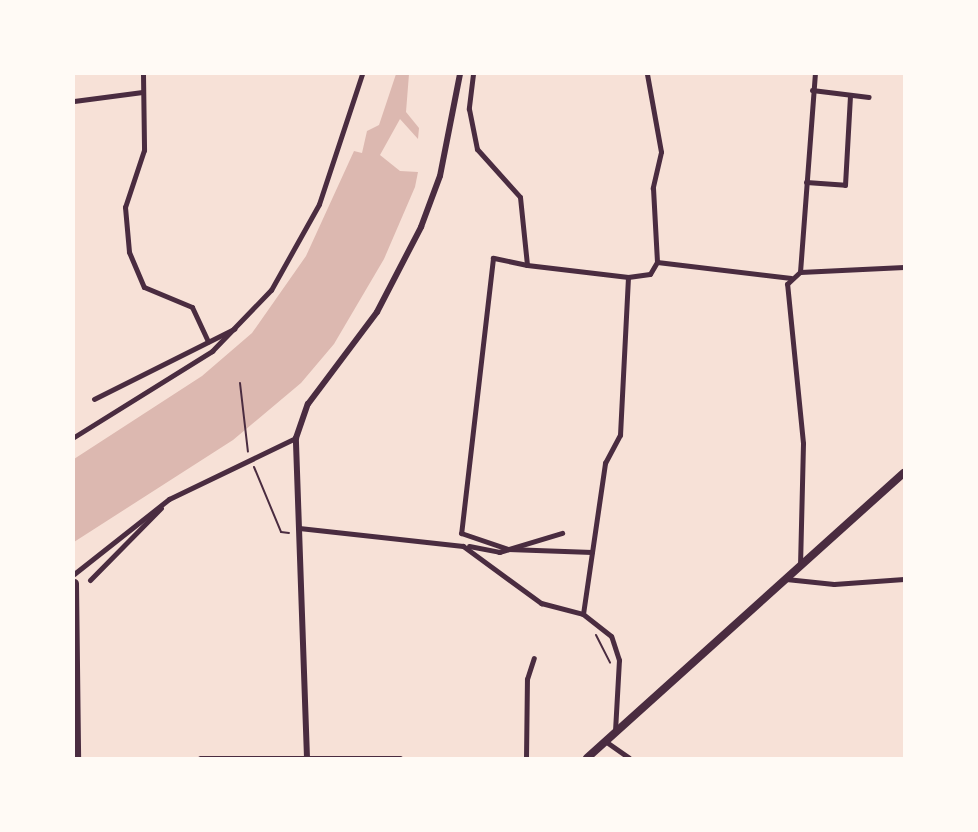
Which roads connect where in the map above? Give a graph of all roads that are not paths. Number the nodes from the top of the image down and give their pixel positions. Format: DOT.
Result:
graph roads {
  1 [pos="143,74"];
  2 [pos="362,74"];
  3 [pos="460,74"];
  4 [pos="473,74"];
  5 [pos="647,74"];
  6 [pos="815,74"];
  7 [pos="812,90"];
  8 [pos="142,92"];
  9 [pos="850,95"];
  10 [pos="869,97"];
  11 [pos="74,101"];
  12 [pos="806,182"];
  13 [pos="657,261"];
  14 [pos="527,265"];
  15 [pos="905,267"];
  16 [pos="800,272"];
  17 [pos="628,276"];
  18 [pos="792,278"];
  19 [pos="243,325"];
  20 [pos="208,341"];
  21 [pos="94,399"];
  22 [pos="74,437"];
  23 [pos="296,438"];
  24 [pos="905,473"];
  25 [pos="169,499"];
  26 [pos="297,531"];
  27 [pos="562,533"];
  28 [pos="463,546"];
  29 [pos="508,549"];
  30 [pos="592,552"];
  31 [pos="800,567"];
  32 [pos="74,573"];
  33 [pos="786,579"];
  34 [pos="905,579"];
  35 [pos="90,580"];
  36 [pos="74,583"];
  37 [pos="583,614"];
  38 [pos="534,658"];
  39 [pos="611,736"];
  40 [pos="619,754"];
  41 [pos="76,758"];
  42 [pos="200,758"];
  43 [pos="307,758"];
  44 [pos="400,758"];
  45 [pos="526,758"];
  46 [pos="587,758"];
  47 [pos="629,758"];
  1 -- 8 [label="street"];
  2 -- 19 [label="street"];
  3 -- 23 [label="street"];
  4 -- 14 [label="street"];
  5 -- 13 [label="street"];
  6 -- 7 [label="street"];
  7 -- 9 [label="street"];
  7 -- 12 [label="street"];
  8 -- 11 [label="street"];
  8 -- 20 [label="street"];
  9 -- 10 [label="street"];
  9 -- 12 [label="street"];
  12 -- 16 [label="street"];
  13 -- 17 [label="street"];
  13 -- 18 [label="street"];
  14 -- 17 [label="street"];
  14 -- 29 [label="street"];
  15 -- 16 [label="street"];
  16 -- 18 [label="street"];
  17 -- 30 [label="street"];
  18 -- 31 [label="street"];
  19 -- 20 [label="street"];
  19 -- 22 [label="street"];
  20 -- 21 [label="street"];
  23 -- 25 [label="street"];
  23 -- 26 [label="street"];
  24 -- 31 [label="main road"];
  25 -- 32 [label="street"];
  25 -- 35 [label="street"];
  26 -- 28 [label="street"];
  26 -- 43 [label="street"];
  27 -- 29 [label="street"];
  28 -- 29 [label="street"];
  28 -- 37 [label="street"];
  29 -- 30 [label="street"];
  30 -- 37 [label="street"];
  31 -- 33 [label="main road"];
  33 -- 34 [label="street"];
  33 -- 39 [label="main road"];
  36 -- 41 [label="highway"];
  37 -- 39 [label="street"];
  38 -- 45 [label="street"];
  39 -- 40 [label="street"];
  39 -- 46 [label="main road"];
  40 -- 47 [label="street"];
  42 -- 43 [label="street"];
  43 -- 44 [label="street"];
}
